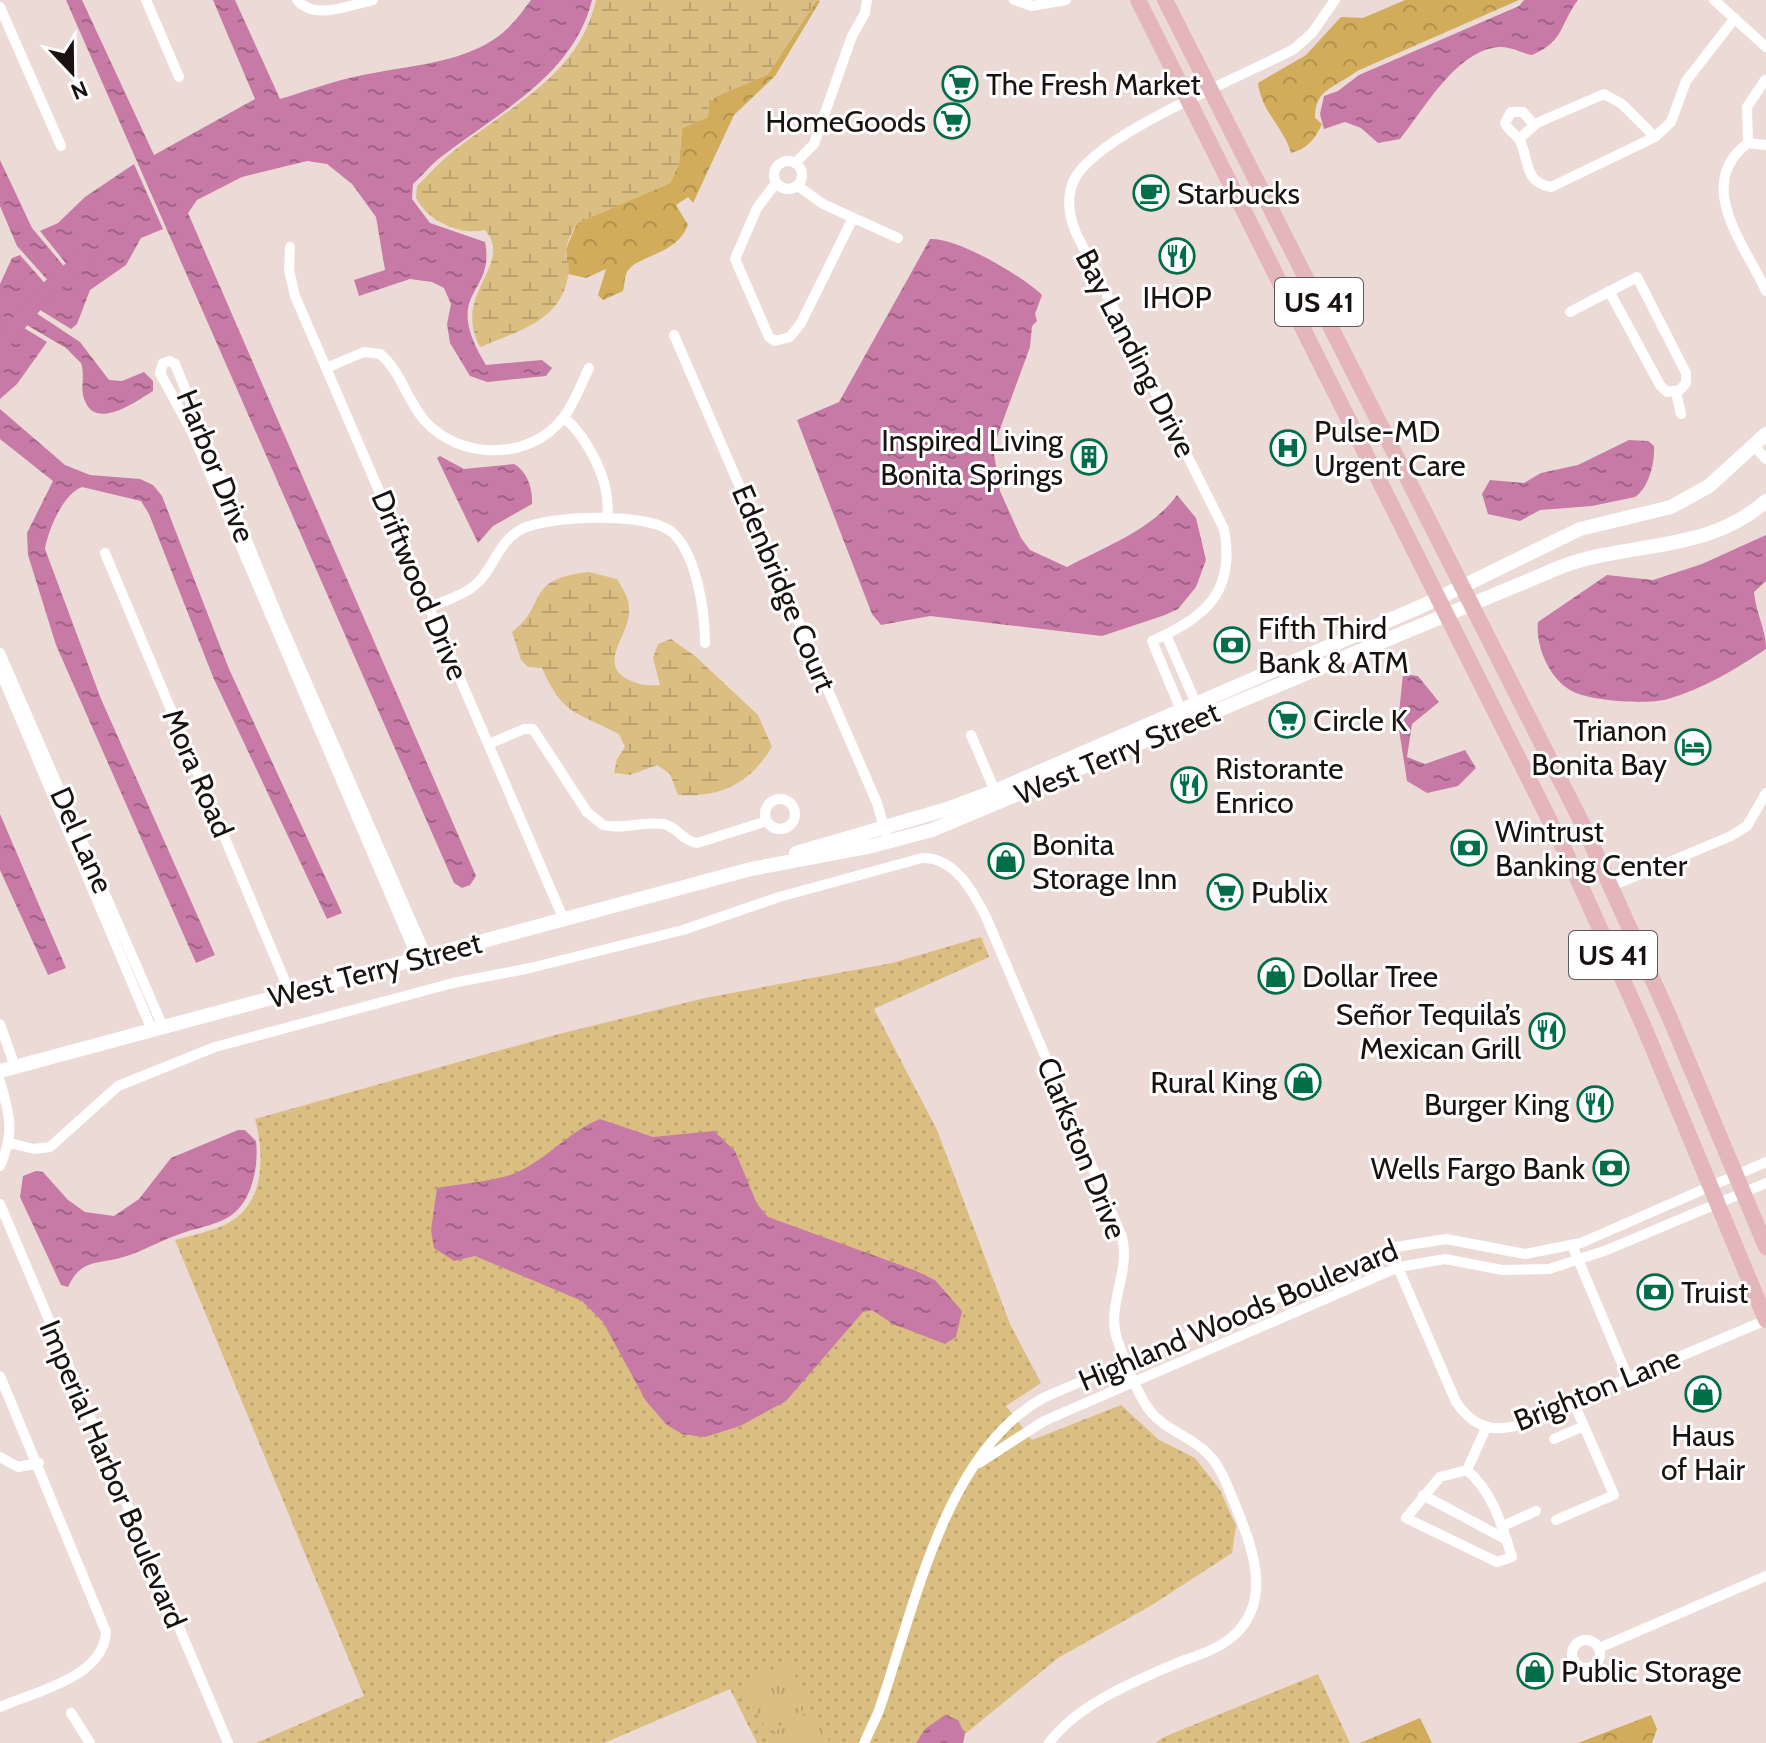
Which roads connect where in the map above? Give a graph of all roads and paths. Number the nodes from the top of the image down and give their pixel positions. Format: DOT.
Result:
graph roads {
  1 [pos="146,0"];
  2 [pos="297,0"];
  3 [pos="373,0"];
  4 [pos="867,0"];
  5 [pos="1014,0"];
  6 [pos="1066,0"];
  7 [pos="1138,0"];
  8 [pos="1165,0"];
  9 [pos="1335,0"];
  10 [pos="1714,0"];
  11 [pos="0,7"];
  12 [pos="1735,18"];
  13 [pos="1746,27"];
  14 [pos="1766,38"];
  15 [pos="1766,47"];
  16 [pos="179,77"];
  17 [pos="1765,80"];
  18 [pos="1211,90"];
  19 [pos="1190,101"];
  20 [pos="1534,125"];
  21 [pos="1655,137"];
  22 [pos="1520,138"];
  23 [pos="1748,143"];
  24 [pos="1766,145"];
  25 [pos="61,146"];
  26 [pos="795,163"];
  27 [pos="776,183"];
  28 [pos="798,186"];
  29 [pos="853,218"];
  30 [pos="898,238"];
  31 [pos="290,247"];
  32 [pos="1609,291"];
  33 [pos="1766,291"];
  34 [pos="1570,312"];
  35 [pos="674,335"];
  36 [pos="326,368"];
  37 [pos="589,368"];
  38 [pos="1676,392"];
  39 [pos="1681,414"];
  40 [pos="564,417"];
  41 [pos="1766,434"];
  42 [pos="1754,446"];
  43 [pos="1766,459"];
  44 [pos="1763,505"];
  45 [pos="607,518"];
  46 [pos="105,553"];
  47 [pos="1464,587"];
  48 [pos="1439,598"];
  49 [pos="1473,604"];
  50 [pos="430,607"];
  51 [pos="1447,613"];
  52 [pos="1166,635"];
  53 [pos="705,643"];
  54 [pos="0,653"];
  55 [pos="0,671"];
  56 [pos="1196,702"];
  57 [pos="1180,709"];
  58 [pos="1202,717"];
  59 [pos="1186,724"];
  60 [pos="971,735"];
  61 [pos="489,744"];
  62 [pos="995,791"];
  63 [pos="1766,793"];
  64 [pos="767,821"];
  65 [pos="886,835"];
  66 [pos="1612,886"];
  67 [pos="564,920"];
  68 [pos="422,958"];
  69 [pos="290,993"];
  70 [pos="0,1024"];
  71 [pos="158,1029"];
  72 [pos="8,1069"];
  73 [pos="0,1081"];
  74 [pos="10,1143"];
  75 [pos="1766,1162"];
  76 [pos="0,1166"];
  77 [pos="1736,1174"];
  78 [pos="1766,1183"];
  79 [pos="1710,1185"];
  80 [pos="1744,1192"];
  81 [pos="1717,1202"];
  82 [pos="0,1204"];
  83 [pos="1572,1245"];
  84 [pos="1766,1247"];
  85 [pos="1390,1249"];
  86 [pos="1579,1261"];
  87 [pos="1399,1267"];
  88 [pos="1766,1320"];
  89 [pos="1127,1361"];
  90 [pos="0,1376"];
  91 [pos="1628,1378"];
  92 [pos="1135,1382"];
  93 [pos="1573,1401"];
  94 [pos="1584,1426"];
  95 [pos="1486,1428"];
  96 [pos="1554,1439"];
  97 [pos="0,1457"];
  98 [pos="39,1463"];
  99 [pos="974,1467"];
  100 [pos="1467,1470"];
  101 [pos="1423,1495"];
  102 [pos="1536,1511"];
  103 [pos="1556,1520"];
  104 [pos="1503,1526"];
  105 [pos="1507,1540"];
  106 [pos="1766,1576"];
  107 [pos="1599,1648"];
  108 [pos="0,1707"];
  109 [pos="71,1713"];
  110 [pos="90,1743"];
  111 [pos="228,1743"];
  112 [pos="864,1743"];
  113 [pos="1049,1743"];
  1 -- 16 [label="street"];
  2 -- 3 [label="street"];
  4 -- 26 [label="street"];
  5 -- 6 [label="street"];
  7 -- 19 [label="main road, US 41"];
  8 -- 18 [label="main road, US 41"];
  9 -- 18 [label="street, Bay Landing Drive"];
  10 -- 12 [label="street"];
  11 -- 25 [label="street"];
  12 -- 13 [label="street"];
  12 -- 21 [label="street"];
  13 -- 14 [label="street"];
  13 -- 15 [label="street"];
  17 -- 23 [label="street"];
  18 -- 19 [label="street, Bay Landing Drive"];
  18 -- 47 [label="main road, US 41"];
  19 -- 48 [label="main road, US 41"];
  19 -- 52 [label="street, Bay Landing Drive"];
  20 -- 21 [label="street"];
  20 -- 22 [label="street"];
  20 -- 22 [label="street"];
  21 -- 22 [label="street"];
  23 -- 24 [label="street"];
  23 -- 33 [label="street"];
  26 -- 27 [label="street"];
  26 -- 28 [label="street"];
  27 -- 28 [label="street"];
  27 -- 29 [label="street"];
  28 -- 29 [label="street"];
  29 -- 30 [label="street"];
  31 -- 36 [label="street, Driftwood Drive"];
  32 -- 34 [label="street"];
  32 -- 38 [label="street"];
  32 -- 38 [label="street"];
  35 -- 65 [label="street, Edenbridge Court"];
  36 -- 40 [label="street"];
  36 -- 50 [label="street, Driftwood Drive"];
  37 -- 40 [label="street"];
  38 -- 39 [label="street"];
  40 -- 45 [label="street"];
  41 -- 42 [label="street, West Terry Street"];
  42 -- 43 [label="street"];
  42 -- 47 [label="street, West Terry Street"];
  44 -- 49 [label="street, West Terry Street"];
  45 -- 50 [label="street"];
  45 -- 53 [label="street"];
  46 -- 69 [label="street, Mora Road"];
  47 -- 48 [label="street, West Terry Street"];
  47 -- 49 [label="main road, US 41"];
  48 -- 51 [label="main road, US 41"];
  48 -- 56 [label="street, West Terry Street"];
  49 -- 51 [label="street, West Terry Street"];
  49 -- 66 [label="main road, US 41"];
  50 -- 61 [label="street, Driftwood Drive"];
  51 -- 58 [label="street, West Terry Street"];
  51 -- 79 [label="main road, US 41"];
  52 -- 56 [label="street"];
  52 -- 57 [label="street, Bay Landing Drive"];
  54 -- 71 [label="street, Del Lane"];
  55 -- 71 [label="street"];
  56 -- 57 [label="street, West Terry Street"];
  56 -- 58 [label="street"];
  57 -- 59 [label="street, Bay Landing Drive"];
  57 -- 62 [label="street, West Terry Street"];
  58 -- 59 [label="street, West Terry Street"];
  59 -- 65 [label="street, West Terry Street"];
  60 -- 62 [label="street"];
  61 -- 64 [label="street"];
  61 -- 67 [label="street, Driftwood Drive"];
  62 -- 65 [label="street, West Terry Street"];
  63 -- 66 [label="street"];
  65 -- 67 [label="street, West Terry Street"];
  66 -- 77 [label="main road, US 41"];
  67 -- 68 [label="street, West Terry Street"];
  68 -- 68 [label="street, Harbor Drive"];
  68 -- 69 [label="street, West Terry Street"];
  69 -- 71 [label="street, West Terry Street"];
  70 -- 72 [label="street"];
  71 -- 72 [label="street, West Terry Street"];
  73 -- 74 [label="street"];
  74 -- 76 [label="street"];
  74 -- 89 [label="street, Clarkston Drive"];
  75 -- 77 [label="street, Highland Woods Boulevard"];
  77 -- 79 [label="street, Highland Woods Boulevard"];
  77 -- 80 [label="main road, US 41"];
  78 -- 80 [label="street, Highland Woods Boulevard"];
  79 -- 81 [label="main road, US 41"];
  79 -- 83 [label="street, Highland Woods Boulevard"];
  80 -- 81 [label="street, Highland Woods Boulevard"];
  80 -- 84 [label="main road, US 41"];
  81 -- 86 [label="street, Highland Woods Boulevard"];
  81 -- 88 [label="main road, US 41"];
  82 -- 111 [label="street, Imperial Harbor Boulevard"];
  83 -- 85 [label="street, Highland Woods Boulevard"];
  83 -- 86 [label="street"];
  85 -- 87 [label="street, Brighton Lane"];
  85 -- 89 [label="street, Highland Woods Boulevard"];
  86 -- 87 [label="street, Highland Woods Boulevard"];
  86 -- 91 [label="street"];
  87 -- 92 [label="street, Highland Woods Boulevard"];
  87 -- 95 [label="street, Brighton Lane"];
  88 -- 91 [label="street, Brighton Lane"];
  89 -- 92 [label="street, Clarkston Drive"];
  89 -- 99 [label="street, Highland Woods Boulevard"];
  90 -- 98 [label="street"];
  91 -- 93 [label="street, Brighton Lane"];
  92 -- 99 [label="street, Highland Woods Boulevard"];
  92 -- 113 [label="street, Clarkston Drive"];
  93 -- 94 [label="street"];
  93 -- 95 [label="street, Brighton Lane"];
  94 -- 96 [label="street"];
  94 -- 103 [label="street"];
  95 -- 100 [label="street"];
  97 -- 98 [label="street"];
  98 -- 108 [label="street"];
  99 -- 112 [label="street, Highland Woods Boulevard"];
  100 -- 101 [label="street"];
  100 -- 104 [label="street"];
  101 -- 105 [label="street"];
  101 -- 105 [label="street"];
  102 -- 104 [label="street"];
  104 -- 105 [label="street"];
  106 -- 107 [label="street"];
  109 -- 110 [label="street"];
}
